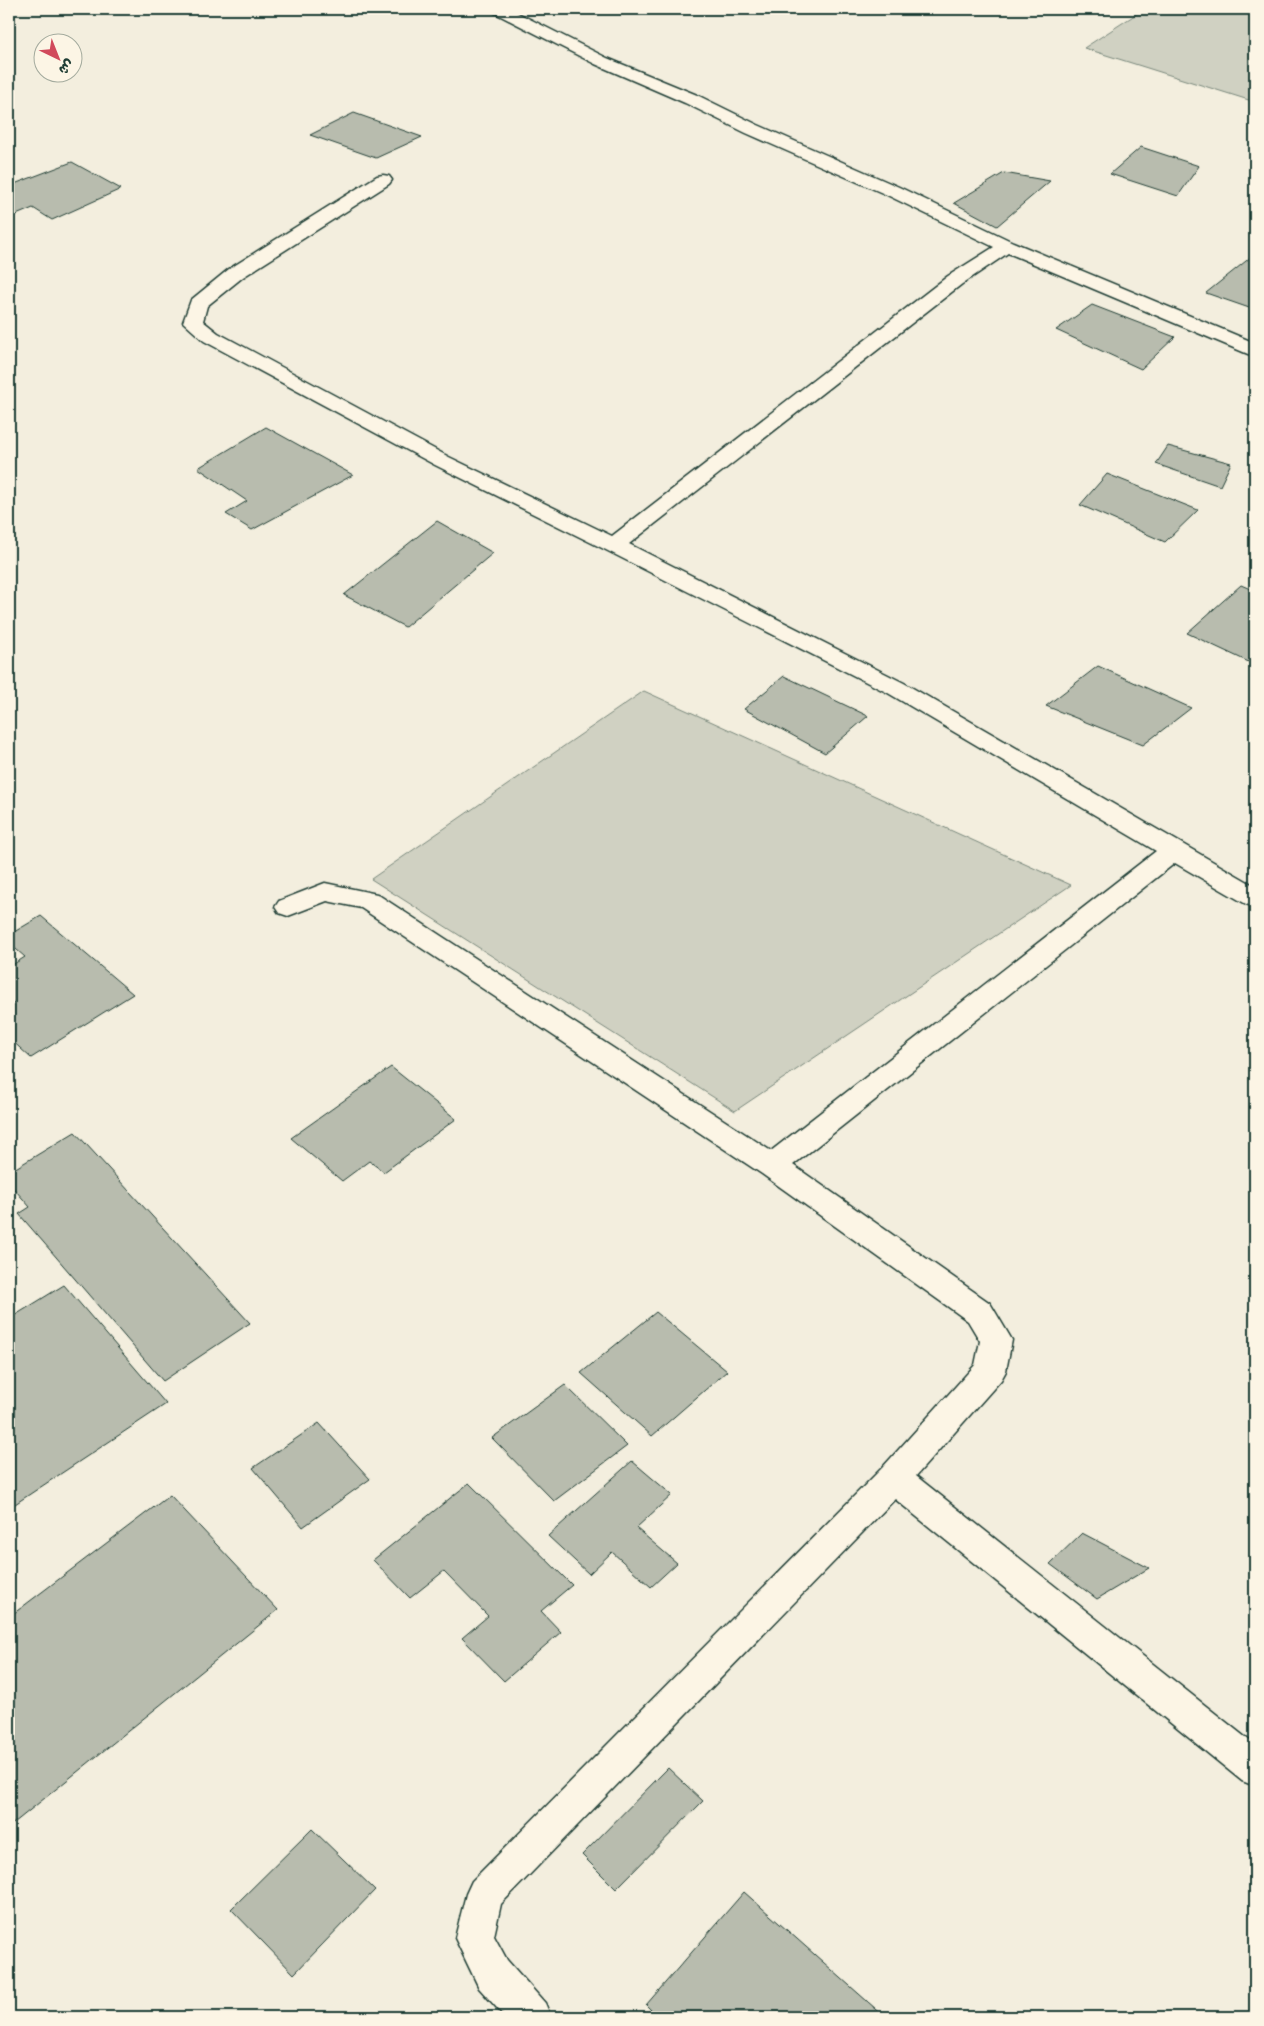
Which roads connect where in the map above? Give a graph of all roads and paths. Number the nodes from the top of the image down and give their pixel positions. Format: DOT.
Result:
graph roads {
  1 [pos="498,9"];
  2 [pos="383,180"];
  3 [pos="1007,246"];
  4 [pos="1255,350"];
  5 [pos="614,545"];
  6 [pos="1173,851"];
  7 [pos="1255,898"];
  8 [pos="288,907"];
  9 [pos="772,1166"];
  10 [pos="894,1478"];
  11 [pos="1255,1768"];
  12 [pos="531,2017"];
  1 -- 3 [label="street"];
  2 -- 5 [label="street"];
  3 -- 4 [label="street"];
  3 -- 5 [label="street"];
  5 -- 6 [label="street"];
  6 -- 7 [label="street"];
  6 -- 9 [label="street"];
  8 -- 9 [label="street"];
  9 -- 10 [label="street"];
  10 -- 11 [label="street"];
  10 -- 12 [label="street"];
}
